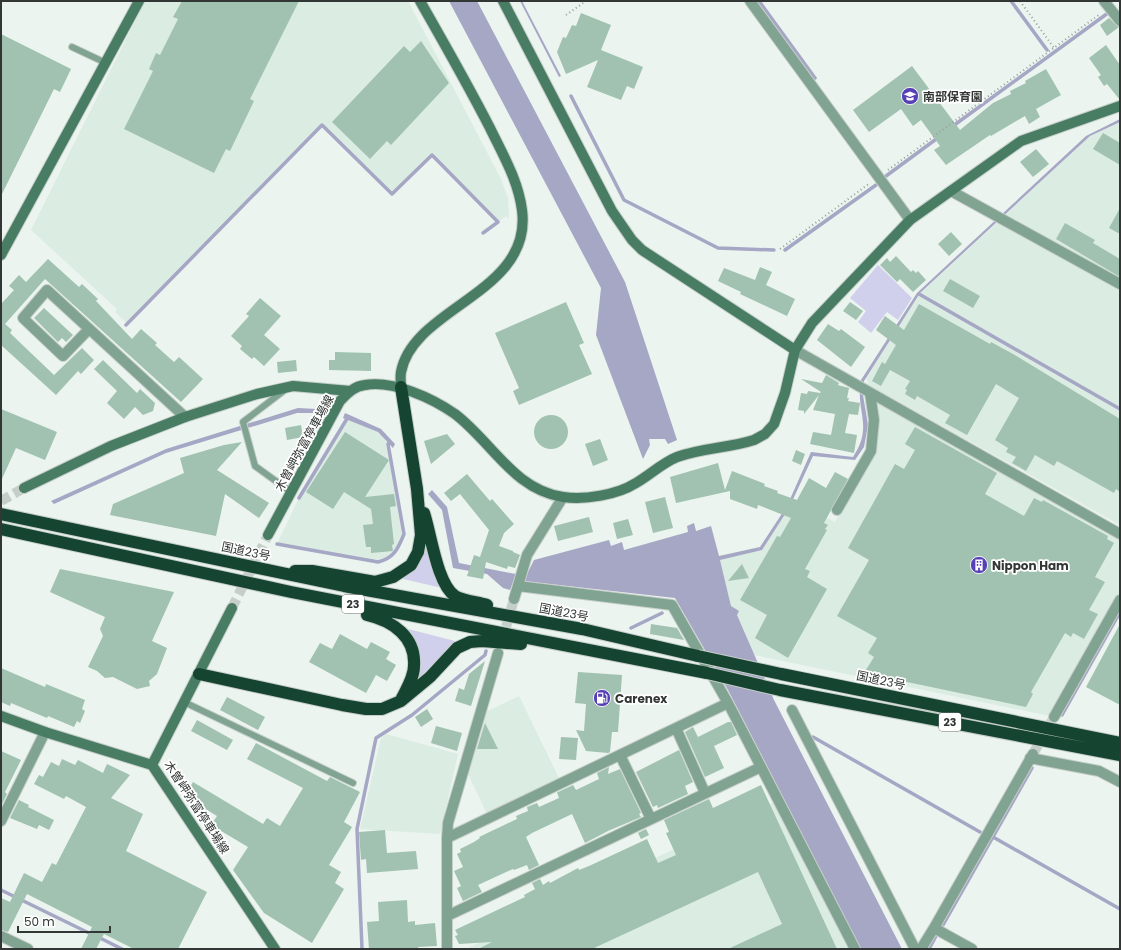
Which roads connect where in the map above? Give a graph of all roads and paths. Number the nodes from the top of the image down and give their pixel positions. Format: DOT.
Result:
graph roads {
  1 [pos="139,1"];
  2 [pos="420,1"];
  3 [pos="502,1"];
  4 [pos="586,1"];
  5 [pos="750,1"];
  6 [pos="1020,1"];
  7 [pos="1107,4"];
  8 [pos="566,15"];
  9 [pos="1120,21"];
  10 [pos="72,47"];
  11 [pos="1054,48"];
  12 [pos="106,63"];
  13 [pos="1120,106"];
  14 [pos="878,177"];
  15 [pos="951,191"];
  16 [pos="910,220"];
  17 [pos="780,249"];
  18 [pos="1,255"];
  19 [pos="1120,284"];
  20 [pos="89,329"];
  21 [pos="795,350"];
  22 [pos="289,387"];
  23 [pos="401,388"];
  24 [pos="865,390"];
  25 [pos="350,391"];
  26 [pos="185,417"];
  27 [pos="24,488"];
  28 [pos="417,489"];
  29 [pos="291,492"];
  30 [pos="563,497"];
  31 [pos="837,510"];
  32 [pos="1,514"];
  33 [pos="1,529"];
  34 [pos="1120,534"];
  35 [pos="268,535"];
  36 [pos="266,570"];
  37 [pos="518,584"];
  38 [pos="291,592"];
  39 [pos="514,599"];
  40 [pos="1120,600"];
  41 [pos="232,608"];
  42 [pos="582,629"];
  43 [pos="580,649"];
  44 [pos="498,653"];
  45 [pos="199,674"];
  46 [pos="401,701"];
  47 [pos="184,702"];
  48 [pos="728,703"];
  49 [pos="792,710"];
  50 [pos="1,716"];
  51 [pos="1054,717"];
  52 [pos="676,728"];
  53 [pos="45,732"];
  54 [pos="1120,743"];
  55 [pos="620,755"];
  56 [pos="1120,755"];
  57 [pos="152,765"];
  58 [pos="761,767"];
  59 [pos="1120,782"];
  60 [pos="353,783"];
  61 [pos="705,793"];
  62 [pos="651,819"];
  63 [pos="1,821"];
  64 [pos="447,838"];
  65 [pos="448,916"];
  66 [pos="934,928"];
  67 [pos="1,936"];
  68 [pos="28,949"];
  69 [pos="275,949"];
  70 [pos="447,949"];
  71 [pos="855,949"];
  72 [pos="915,949"];
  73 [pos="922,949"];
  74 [pos="972,949"];
  1 -- 12 [label="street"];
  2 -- 23 [label="street"];
  3 -- 21 [label="street"];
  4 -- 8 [label="path"];
  5 -- 14 [label="street"];
  6 -- 11 [label="path"];
  7 -- 9 [label="street"];
  7 -- 11 [label="path"];
  10 -- 12 [label="lane"];
  11 -- 14 [label="path"];
  12 -- 18 [label="street"];
  13 -- 15 [label="street, 木曽岬弥富停車場線"];
  14 -- 16 [label="street"];
  14 -- 17 [label="path"];
  15 -- 16 [label="street, 木曽岬弥富停車場線"];
  15 -- 19 [label="street"];
  16 -- 21 [label="street, 木曽岬弥富停車場線"];
  20 -- 20 [label="street"];
  20 -- 26 [label="street"];
  21 -- 24 [label="street"];
  21 -- 30 [label="street, 木曽岬弥富停車場線"];
  22 -- 25 [label="street"];
  22 -- 26 [label="street"];
  22 -- 29 [label="lane"];
  23 -- 25 [label="street, 木曽岬弥富停車場線"];
  23 -- 28 [label="highway, 23"];
  23 -- 30 [label="street, 木曽岬弥富停車場線"];
  24 -- 31 [label="street"];
  24 -- 34 [label="street"];
  25 -- 29 [label="street, 木曽岬弥富停車場線"];
  26 -- 27 [label="street"];
  28 -- 36 [label="highway, 23"];
  28 -- 42 [label="highway, 23"];
  29 -- 35 [label="street, 木曽岬弥富停車場線"];
  30 -- 37 [label="street"];
  32 -- 36 [label="highway, 国道23号 / 23"];
  33 -- 38 [label="highway, 23"];
  36 -- 42 [label="highway, 国道23号 / 23"];
  37 -- 39 [label="street"];
  37 -- 48 [label="street"];
  38 -- 43 [label="highway, 23"];
  38 -- 46 [label="highway, 23"];
  40 -- 51 [label="street"];
  41 -- 45 [label="street, 木曽岬弥富停車場線"];
  42 -- 54 [label="highway, 国道23号 / 23, bridge"];
  43 -- 46 [label="highway, 23"];
  43 -- 56 [label="highway, 23, bridge"];
  44 -- 64 [label="street"];
  45 -- 46 [label="highway, 23"];
  45 -- 47 [label="street, 木曽岬弥富停車場線"];
  47 -- 57 [label="street, 木曽岬弥富停車場線"];
  47 -- 60 [label="lane"];
  48 -- 52 [label="street"];
  48 -- 58 [label="street"];
  49 -- 72 [label="street"];
  50 -- 53 [label="street"];
  52 -- 55 [label="street"];
  52 -- 61 [label="street"];
  53 -- 57 [label="street"];
  53 -- 63 [label="street"];
  55 -- 62 [label="street"];
  55 -- 64 [label="street"];
  57 -- 69 [label="street, 木曽岬弥富停車場線"];
  58 -- 61 [label="street"];
  58 -- 71 [label="street"];
  59 -- 66 [label="street"];
  61 -- 62 [label="street"];
  62 -- 65 [label="street"];
  64 -- 65 [label="street"];
  65 -- 70 [label="street"];
  66 -- 73 [label="street"];
  66 -- 74 [label="street"];
  67 -- 68 [label="street"];
}
